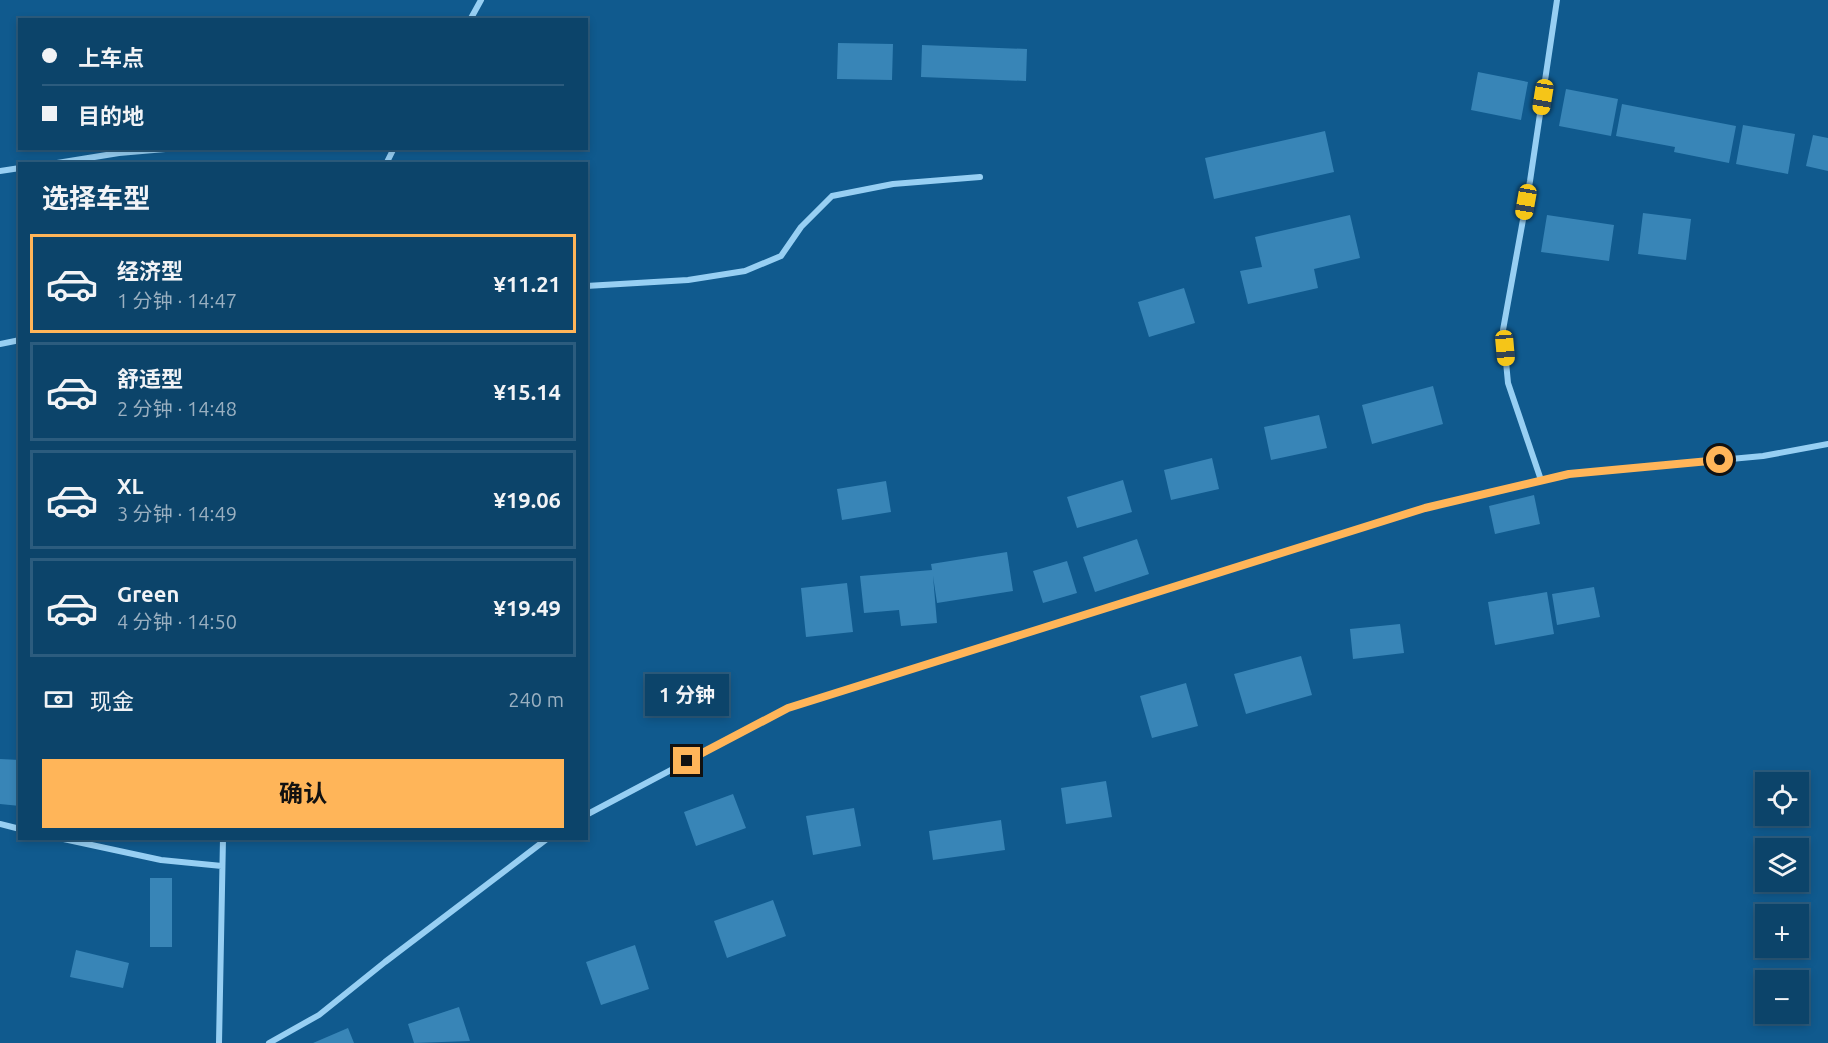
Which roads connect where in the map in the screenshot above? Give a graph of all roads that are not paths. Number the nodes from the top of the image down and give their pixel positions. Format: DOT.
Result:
graph roads {
  1 [pos="481,0"];
  2 [pos="1557,0"];
  3 [pos="471,18"];
  4 [pos="154,150"];
  5 [pos="63,162"];
  6 [pos="18,168"];
  7 [pos="0,171"];
  8 [pos="980,177"];
  9 [pos="588,286"];
  10 [pos="18,340"];
  11 [pos="0,344"];
  12 [pos="1828,444"];
  13 [pos="1541,480"];
  14 [pos="588,814"];
  15 [pos="0,824"];
  16 [pos="18,828"];
  17 [pos="68,840"];
  18 [pos="223,840"];
  19 [pos="545,840"];
  20 [pos="222,866"];
  21 [pos="219,1043"];
  22 [pos="269,1043"];
  1 -- 3 [label="street"];
  2 -- 13 [label="street"];
  4 -- 5 [label="street"];
  6 -- 7 [label="street"];
  8 -- 9 [label="street"];
  10 -- 11 [label="street"];
  12 -- 13 [label="street"];
  13 -- 14 [label="street"];
  15 -- 16 [label="street"];
  17 -- 20 [label="street"];
  18 -- 20 [label="street"];
  19 -- 22 [label="street"];
  20 -- 21 [label="street"];
}
